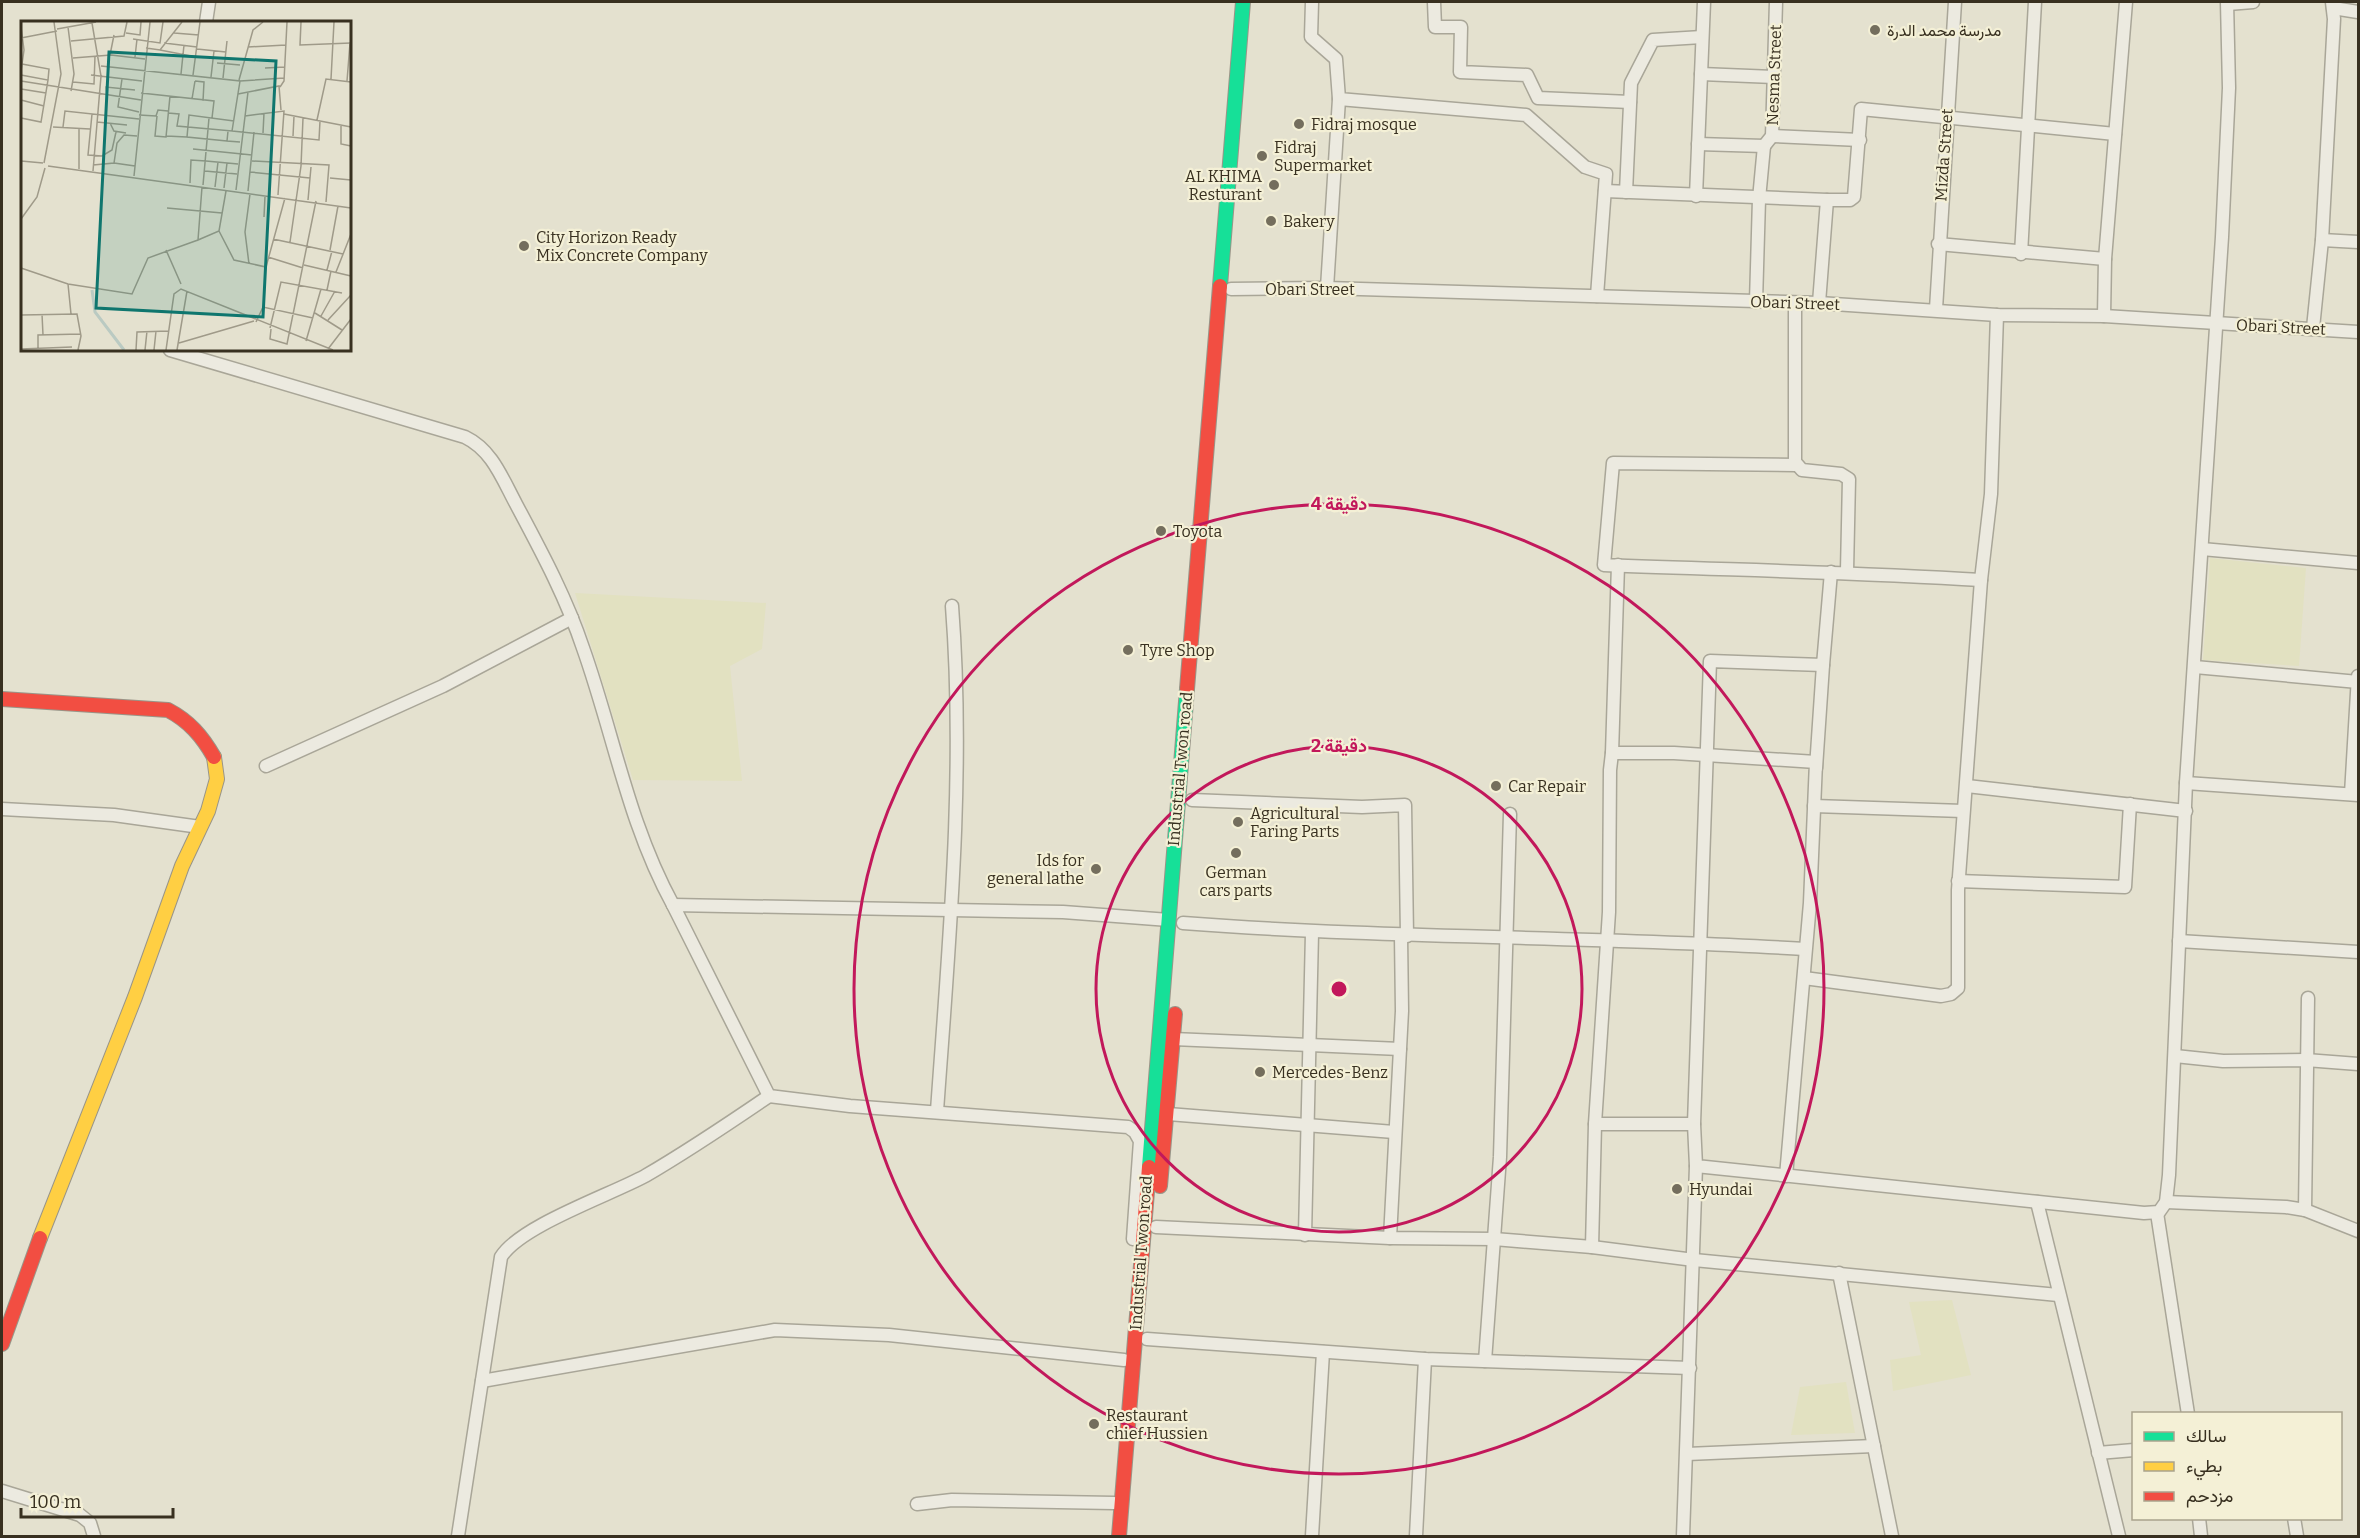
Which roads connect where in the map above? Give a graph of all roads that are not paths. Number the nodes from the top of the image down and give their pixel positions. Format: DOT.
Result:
graph roads {
  1 [pos="209,2"];
  2 [pos="1243,2"];
  3 [pos="1255,2"];
  4 [pos="1312,2"];
  5 [pos="1434,2"];
  6 [pos="1704,2"];
  7 [pos="1776,2"];
  8 [pos="1954,2"];
  9 [pos="2035,2"];
  10 [pos="2126,2"];
  11 [pos="2253,2"];
  12 [pos="2227,3"];
  13 [pos="2332,5"];
  14 [pos="2358,12"];
  15 [pos="206,21"];
  16 [pos="1702,36"];
  17 [pos="1701,74"];
  18 [pos="1774,77"];
  19 [pos="1538,98"];
  20 [pos="1339,99"];
  21 [pos="1630,102"];
  22 [pos="1526,115"];
  23 [pos="1947,116"];
  24 [pos="2029,124"];
  25 [pos="2115,134"];
  26 [pos="1860,140"];
  27 [pos="1768,141"];
  28 [pos="1698,144"];
  29 [pos="1605,191"];
  30 [pos="1626,192"];
  31 [pos="1696,196"];
  32 [pos="1759,199"];
  33 [pos="1827,200"];
  34 [pos="2322,240"];
  35 [pos="2358,242"];
  36 [pos="1938,244"];
  37 [pos="2021,254"];
  38 [pos="2105,259"];
  39 [pos="1327,288"];
  40 [pos="1232,289"];
  41 [pos="1597,296"];
  42 [pos="1756,302"];
  43 [pos="1795,303"];
  44 [pos="1819,303"];
  45 [pos="1936,309"];
  46 [pos="1997,315"];
  47 [pos="2104,316"];
  48 [pos="2216,323"];
  49 [pos="2313,328"];
  50 [pos="2358,332"];
  51 [pos="173,351"];
  52 [pos="1795,465"];
  53 [pos="2202,549"];
  54 [pos="2358,563"];
  55 [pos="1618,565"];
  56 [pos="1847,571"];
  57 [pos="1831,572"];
  58 [pos="1981,580"];
  59 [pos="952,606"];
  60 [pos="572,618"];
  61 [pos="1823,665"];
  62 [pos="2195,667"];
  63 [pos="2358,674"];
  64 [pos="2358,682"];
  65 [pos="2,699"];
  66 [pos="1612,753"];
  67 [pos="1708,755"];
  68 [pos="266,766"];
  69 [pos="1816,768"];
  70 [pos="2186,783"];
  71 [pos="1967,786"];
  72 [pos="2355,794"];
  73 [pos="1192,800"];
  74 [pos="2130,804"];
  75 [pos="1814,806"];
  76 [pos="2,808"];
  77 [pos="1963,811"];
  78 [pos="2186,811"];
  79 [pos="1510,814"];
  80 [pos="200,827"];
  81 [pos="1958,881"];
  82 [pos="673,905"];
  83 [pos="952,910"];
  84 [pos="1184,912"];
  85 [pos="1168,920"];
  86 [pos="1312,933"];
  87 [pos="1404,936"];
  88 [pos="1505,936"];
  89 [pos="2179,941"];
  90 [pos="1606,942"];
  91 [pos="1702,943"];
  92 [pos="1805,949"];
  93 [pos="2358,952"];
  94 [pos="1804,978"];
  95 [pos="2308,998"];
  96 [pos="1173,1038"];
  97 [pos="1310,1045"];
  98 [pos="1400,1049"];
  99 [pos="2175,1056"];
  100 [pos="2306,1060"];
  101 [pos="2358,1064"];
  102 [pos="769,1096"];
  103 [pos="937,1111"];
  104 [pos="1168,1114"];
  105 [pos="1595,1124"];
  106 [pos="1694,1124"];
  107 [pos="1308,1125"];
  108 [pos="1128,1127"];
  109 [pos="1150,1129"];
  110 [pos="1394,1132"];
  111 [pos="1696,1166"];
  112 [pos="1786,1176"];
  113 [pos="2037,1202"];
  114 [pos="2166,1202"];
  115 [pos="2305,1210"];
  116 [pos="2157,1213"];
  117 [pos="1156,1227"];
  118 [pos="2358,1231"];
  119 [pos="1305,1235"];
  120 [pos="1390,1238"];
  121 [pos="1494,1239"];
  122 [pos="1592,1246"];
  123 [pos="1694,1260"];
  124 [pos="1839,1273"];
  125 [pos="2058,1295"];
  126 [pos="1147,1338"];
  127 [pos="2,1344"];
  128 [pos="1323,1352"];
  129 [pos="1425,1359"];
  130 [pos="1124,1360"];
  131 [pos="1485,1361"];
  132 [pos="1690,1368"];
  133 [pos="482,1381"];
  134 [pos="2188,1412"];
  135 [pos="1874,1446"];
  136 [pos="2132,1450"];
  137 [pos="2097,1453"];
  138 [pos="1687,1454"];
  139 [pos="2,1491"];
  140 [pos="1113,1503"];
  141 [pos="917,1504"];
  142 [pos="2199,1520"];
  143 [pos="2294,1520"];
  144 [pos="94,1536"];
  145 [pos="458,1536"];
  146 [pos="1111,1536"];
  147 [pos="1119,1536"];
  148 [pos="1132,1536"];
  149 [pos="1312,1536"];
  150 [pos="1416,1536"];
  151 [pos="1683,1536"];
  152 [pos="1892,1536"];
  153 [pos="2119,1536"];
  154 [pos="2201,1536"];
  155 [pos="2296,1536"];
  1 -- 15 [label="street"];
  2 -- 85 [label="main road, Industrial Twon road"];
  3 -- 40 [label="main road"];
  4 -- 20 [label="street"];
  5 -- 19 [label="street"];
  6 -- 16 [label="street"];
  7 -- 18 [label="street, Nesma Street"];
  8 -- 23 [label="street, Mizda Street"];
  9 -- 24 [label="street"];
  10 -- 25 [label="street"];
  11 -- 12 [label="street"];
  12 -- 48 [label="street"];
  13 -- 14 [label="street"];
  13 -- 34 [label="street"];
  16 -- 17 [label="street"];
  16 -- 21 [label="street"];
  17 -- 18 [label="street"];
  17 -- 28 [label="street"];
  18 -- 27 [label="street, Nesma Street"];
  19 -- 21 [label="street"];
  19 -- 22 [label="street"];
  20 -- 22 [label="street"];
  20 -- 39 [label="street"];
  21 -- 30 [label="street"];
  22 -- 29 [label="street"];
  23 -- 24 [label="street"];
  23 -- 26 [label="street"];
  23 -- 36 [label="street, Mizda Street"];
  24 -- 25 [label="street"];
  24 -- 37 [label="street"];
  25 -- 38 [label="street"];
  26 -- 27 [label="street"];
  26 -- 33 [label="street"];
  27 -- 28 [label="street"];
  27 -- 32 [label="street, Nesma Street"];
  28 -- 31 [label="street"];
  29 -- 30 [label="street"];
  29 -- 41 [label="street"];
  30 -- 31 [label="street"];
  31 -- 32 [label="street"];
  32 -- 33 [label="street"];
  32 -- 42 [label="street, Nesma Street"];
  33 -- 44 [label="street"];
  34 -- 35 [label="street"];
  34 -- 49 [label="street"];
  36 -- 37 [label="street"];
  36 -- 45 [label="street, Mizda Street"];
  37 -- 38 [label="street"];
  38 -- 47 [label="street"];
  39 -- 40 [label="street, Obari Street"];
  39 -- 41 [label="street, Obari Street"];
  40 -- 73 [label="main road"];
  41 -- 42 [label="street, Obari Street"];
  42 -- 43 [label="street, Obari Street"];
  43 -- 44 [label="street, Obari Street"];
  43 -- 52 [label="street"];
  44 -- 45 [label="street, Obari Street"];
  45 -- 46 [label="street, Obari Street"];
  46 -- 47 [label="street, Obari Street"];
  46 -- 58 [label="street"];
  47 -- 48 [label="street, Obari Street"];
  48 -- 49 [label="street, Obari Street"];
  48 -- 53 [label="street"];
  49 -- 50 [label="street, Obari Street"];
  51 -- 60 [label="street"];
  52 -- 55 [label="street"];
  52 -- 56 [label="street"];
  53 -- 54 [label="street"];
  53 -- 62 [label="street"];
  55 -- 57 [label="street"];
  55 -- 66 [label="street"];
  56 -- 57 [label="street"];
  56 -- 58 [label="street"];
  57 -- 61 [label="street"];
  58 -- 71 [label="street"];
  59 -- 83 [label="street"];
  60 -- 68 [label="street"];
  60 -- 82 [label="street"];
  61 -- 67 [label="street"];
  61 -- 69 [label="street"];
  62 -- 64 [label="street"];
  62 -- 70 [label="street"];
  63 -- 64 [label="street"];
  64 -- 72 [label="street"];
  65 -- 80 [label="main road"];
  66 -- 67 [label="street"];
  66 -- 90 [label="street"];
  67 -- 69 [label="street"];
  67 -- 91 [label="street"];
  69 -- 75 [label="street"];
  70 -- 72 [label="street"];
  70 -- 78 [label="street"];
  71 -- 74 [label="street"];
  71 -- 77 [label="street"];
  73 -- 84 [label="main road"];
  73 -- 87 [label="street"];
  74 -- 78 [label="street"];
  74 -- 81 [label="street"];
  75 -- 77 [label="street"];
  75 -- 92 [label="street"];
  76 -- 80 [label="street"];
  77 -- 81 [label="street"];
  78 -- 89 [label="street"];
  79 -- 88 [label="street"];
  80 -- 127 [label="main road"];
  81 -- 94 [label="street"];
  82 -- 83 [label="street"];
  82 -- 102 [label="street"];
  83 -- 85 [label="street"];
  83 -- 103 [label="street"];
  84 -- 86 [label="street"];
  84 -- 96 [label="main road"];
  85 -- 109 [label="main road, Industrial Twon road"];
  86 -- 87 [label="street"];
  86 -- 97 [label="street"];
  87 -- 88 [label="street"];
  87 -- 98 [label="street"];
  88 -- 90 [label="street"];
  88 -- 121 [label="street"];
  89 -- 93 [label="street"];
  89 -- 99 [label="street"];
  90 -- 91 [label="street"];
  90 -- 105 [label="street"];
  91 -- 92 [label="street"];
  91 -- 106 [label="street"];
  92 -- 94 [label="street"];
  94 -- 112 [label="street"];
  95 -- 100 [label="street"];
  96 -- 97 [label="street"];
  96 -- 104 [label="main road"];
  97 -- 98 [label="street"];
  97 -- 107 [label="street"];
  98 -- 110 [label="street"];
  99 -- 100 [label="street"];
  99 -- 114 [label="street"];
  100 -- 101 [label="street"];
  100 -- 115 [label="street"];
  102 -- 103 [label="street"];
  102 -- 133 [label="street"];
  103 -- 108 [label="street"];
  104 -- 107 [label="street"];
  104 -- 117 [label="main road"];
  105 -- 106 [label="street"];
  105 -- 122 [label="street"];
  106 -- 111 [label="street"];
  107 -- 110 [label="street"];
  107 -- 119 [label="street"];
  108 -- 109 [label="street"];
  108 -- 130 [label="street"];
  109 -- 147 [label="main road, Industrial Twon road"];
  110 -- 120 [label="street"];
  111 -- 112 [label="street"];
  111 -- 123 [label="street"];
  112 -- 113 [label="street"];
  113 -- 116 [label="street"];
  113 -- 125 [label="street"];
  114 -- 115 [label="street"];
  114 -- 116 [label="street"];
  115 -- 118 [label="street"];
  116 -- 134 [label="street"];
  117 -- 119 [label="street"];
  117 -- 126 [label="main road"];
  119 -- 120 [label="street"];
  120 -- 121 [label="street"];
  121 -- 122 [label="street"];
  121 -- 131 [label="street"];
  122 -- 123 [label="street"];
  123 -- 124 [label="street"];
  123 -- 132 [label="street"];
  124 -- 125 [label="street"];
  124 -- 135 [label="street"];
  125 -- 137 [label="street"];
  126 -- 128 [label="street"];
  126 -- 148 [label="main road"];
  128 -- 129 [label="street"];
  128 -- 149 [label="street"];
  129 -- 131 [label="street"];
  129 -- 150 [label="street"];
  130 -- 133 [label="street"];
  130 -- 140 [label="street"];
  131 -- 132 [label="street"];
  132 -- 138 [label="street"];
  133 -- 145 [label="street"];
  135 -- 138 [label="street"];
  135 -- 152 [label="street"];
  136 -- 137 [label="street"];
  137 -- 153 [label="street"];
  138 -- 151 [label="street"];
  139 -- 144 [label="street"];
  140 -- 141 [label="street"];
  140 -- 146 [label="street"];
  142 -- 154 [label="street"];
  143 -- 155 [label="street"];
}
